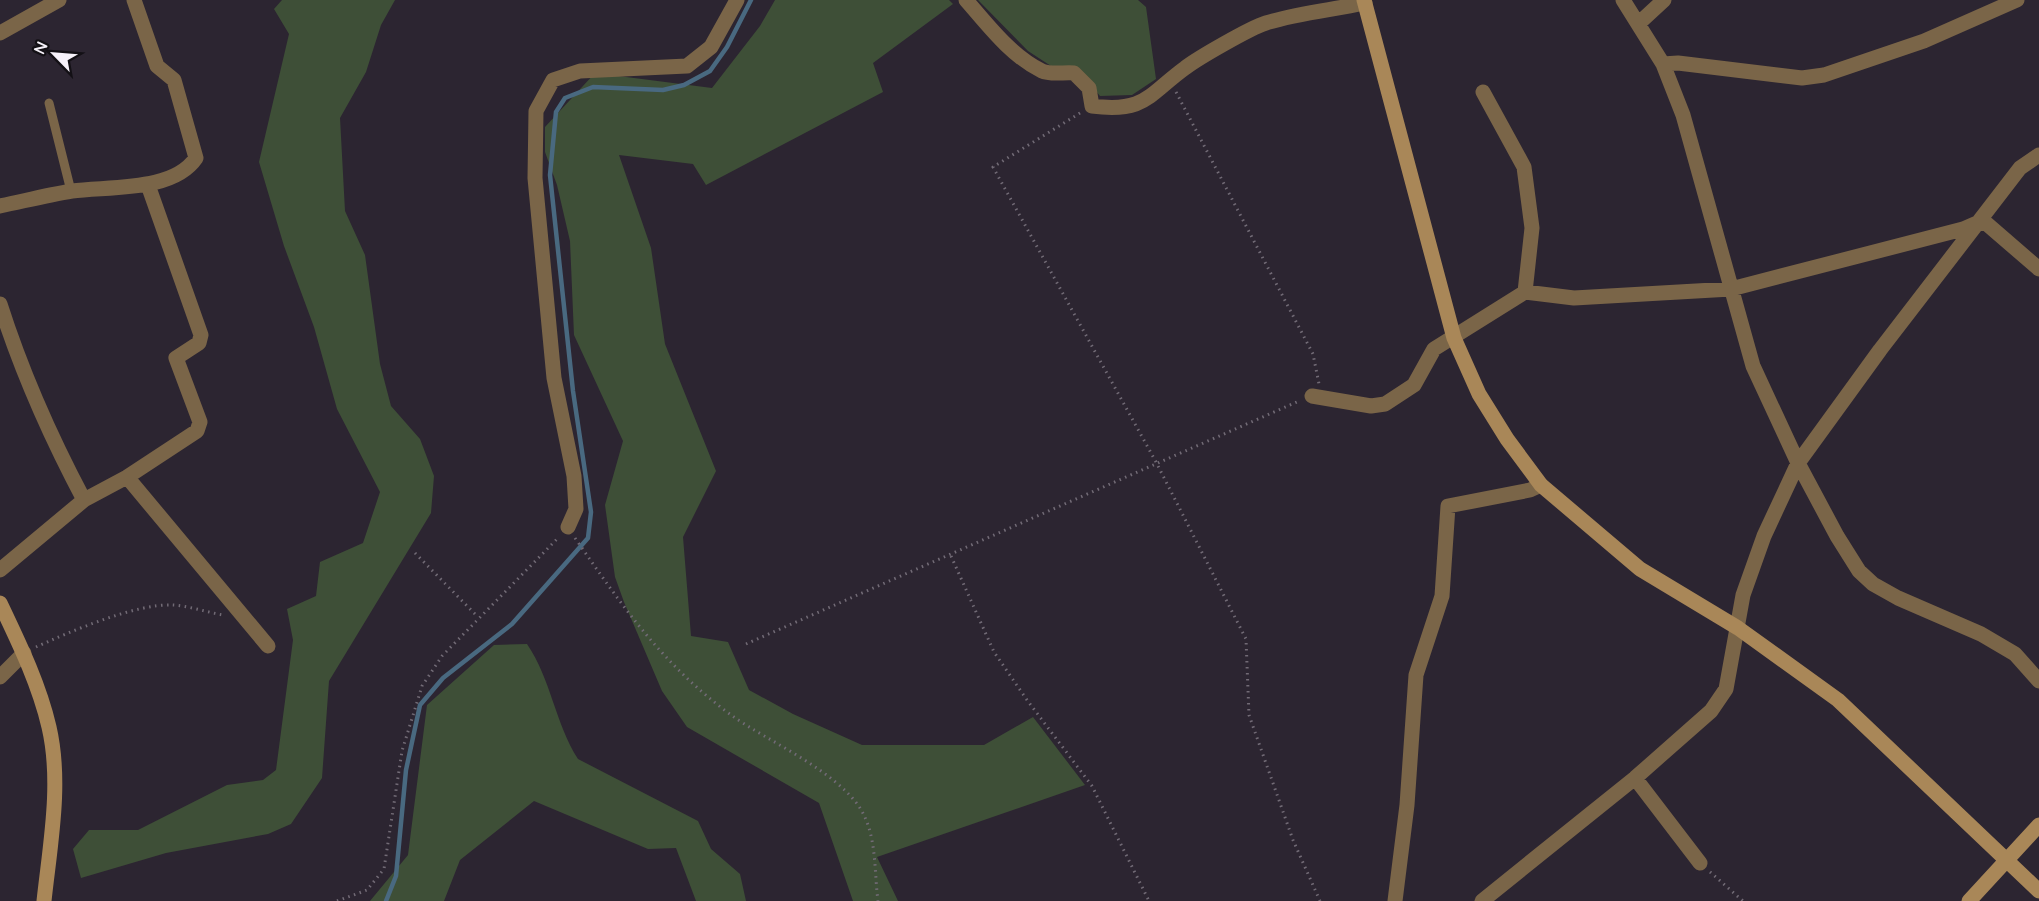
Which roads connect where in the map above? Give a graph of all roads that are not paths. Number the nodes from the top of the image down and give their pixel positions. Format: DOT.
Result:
graph roads {
  1 [pos="58,0"];
  2 [pos="134,0"];
  3 [pos="737,0"];
  4 [pos="966,0"];
  5 [pos="1623,0"];
  6 [pos="1664,0"];
  7 [pos="2018,0"];
  8 [pos="1364,1"];
  9 [pos="1638,24"];
  10 [pos="0,33"];
  11 [pos="1663,64"];
  12 [pos="1483,92"];
  13 [pos="49,103"];
  14 [pos="2039,155"];
  15 [pos="148,185"];
  16 [pos="72,191"];
  17 [pos="0,206"];
  18 [pos="1979,222"];
  19 [pos="2039,269"];
  20 [pos="1731,290"];
  21 [pos="1525,292"];
  22 [pos="0,304"];
  23 [pos="1454,338"];
  24 [pos="1317,397"];
  25 [pos="1798,463"];
  26 [pos="127,477"];
  27 [pos="1541,485"];
  28 [pos="84,500"];
  29 [pos="568,527"];
  30 [pos="0,570"];
  31 [pos="0,603"];
  32 [pos="1738,628"];
  33 [pos="268,646"];
  34 [pos="24,653"];
  35 [pos="0,677"];
  36 [pos="2039,681"];
  37 [pos="1635,778"];
  38 [pos="2039,825"];
  39 [pos="2006,860"];
  40 [pos="1700,863"];
  41 [pos="2039,891"];
  42 [pos="44,901"];
  43 [pos="1395,901"];
  44 [pos="1482,901"];
  45 [pos="1969,901"];
  1 -- 10 [label="street"];
  2 -- 15 [label="street"];
  3 -- 29 [label="street"];
  4 -- 8 [label="street"];
  5 -- 9 [label="street"];
  6 -- 9 [label="street"];
  7 -- 11 [label="street"];
  8 -- 23 [label="street"];
  9 -- 11 [label="street"];
  11 -- 20 [label="street"];
  12 -- 21 [label="street"];
  13 -- 16 [label="lane"];
  14 -- 18 [label="street"];
  15 -- 16 [label="street"];
  15 -- 26 [label="street"];
  16 -- 17 [label="street"];
  18 -- 19 [label="street"];
  18 -- 20 [label="street"];
  18 -- 25 [label="street"];
  20 -- 21 [label="street"];
  20 -- 25 [label="street"];
  21 -- 23 [label="street"];
  22 -- 28 [label="street"];
  23 -- 24 [label="street"];
  23 -- 27 [label="street"];
  25 -- 32 [label="street"];
  25 -- 36 [label="street"];
  26 -- 28 [label="street"];
  26 -- 33 [label="street"];
  27 -- 32 [label="street"];
  27 -- 43 [label="street"];
  28 -- 30 [label="street"];
  31 -- 34 [label="street"];
  32 -- 37 [label="street"];
  32 -- 39 [label="street"];
  34 -- 35 [label="street"];
  34 -- 42 [label="street"];
  37 -- 40 [label="street"];
  37 -- 44 [label="street"];
  38 -- 39 [label="street"];
  39 -- 41 [label="street"];
  39 -- 45 [label="street"];
}
